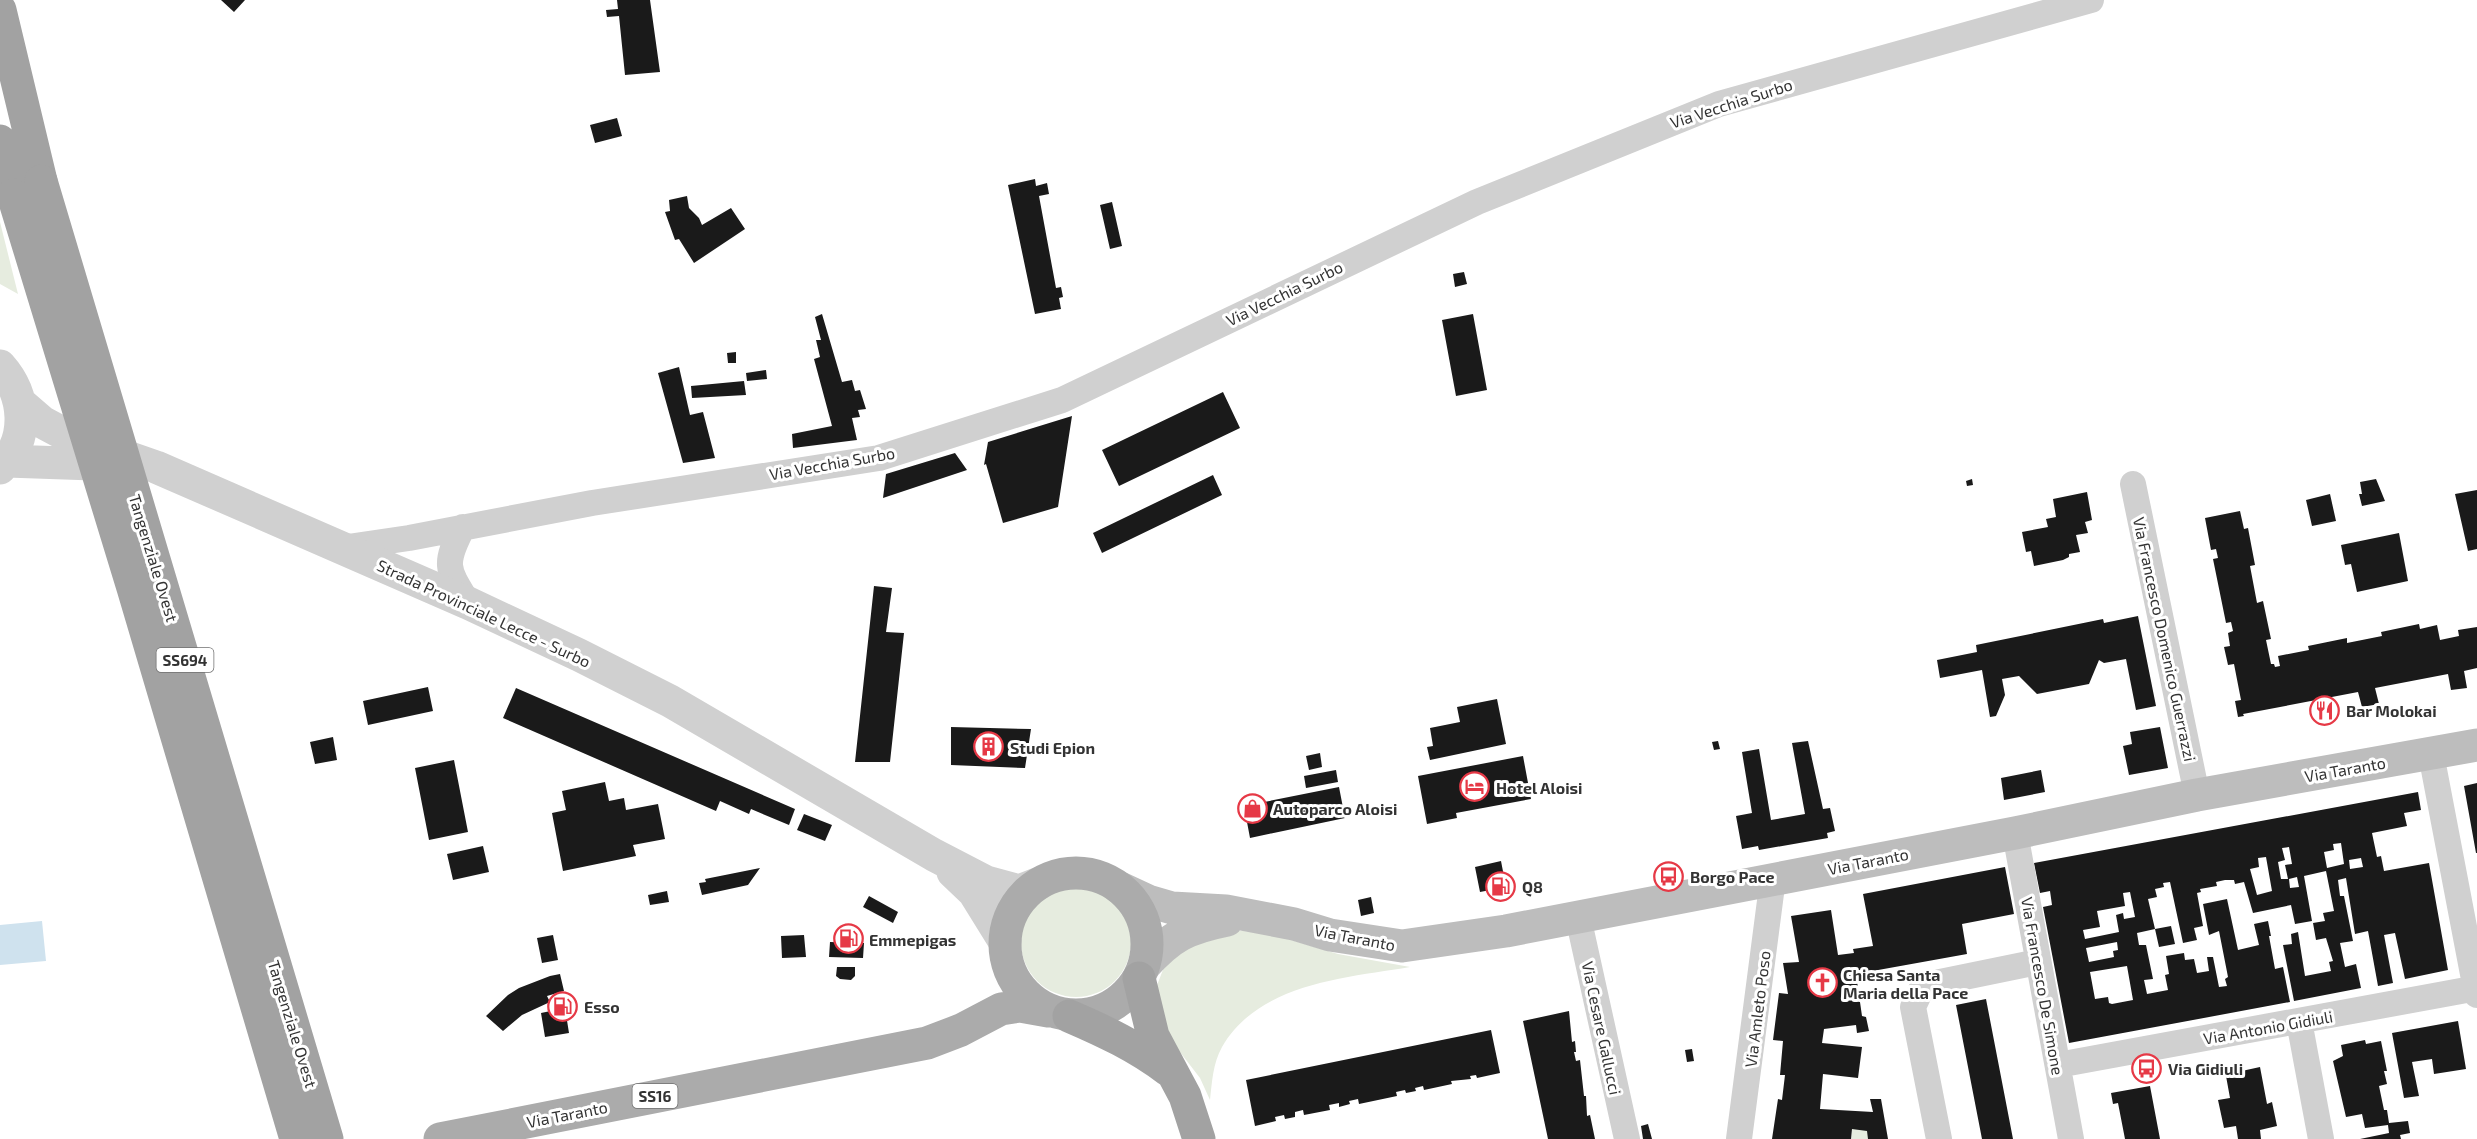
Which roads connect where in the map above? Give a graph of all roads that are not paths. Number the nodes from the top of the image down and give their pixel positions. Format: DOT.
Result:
graph roads {
  1 [pos="2091,0"];
  2 [pos="0,10"];
  3 [pos="0,141"];
  4 [pos="27,188"];
  5 [pos="0,366"];
  6 [pos="20,403"];
  7 [pos="4,464"];
  8 [pos="156,467"];
  9 [pos="2133,484"];
  10 [pos="463,527"];
  11 [pos="341,548"];
  12 [pos="468,603"];
  13 [pos="2477,745"];
  14 [pos="2431,754"];
  15 [pos="2197,795"];
  16 [pos="2015,833"];
  17 [pos="934,855"];
  18 [pos="1773,878"];
  19 [pos="1040,883"];
  20 [pos="1120,888"];
  21 [pos="1259,917"];
  22 [pos="1578,917"];
  23 [pos="1005,950"];
  24 [pos="2038,962"];
  25 [pos="1142,972"];
  26 [pos="2477,990"];
  27 [pos="1059,1013"];
  28 [pos="2299,1021"];
  29 [pos="871,1053"];
  30 [pos="2058,1065"];
  31 [pos="1172,1073"];
  32 [pos="296,1139"];
  33 [pos="327,1139"];
  34 [pos="440,1139"];
  35 [pos="1199,1139"];
  36 [pos="1627,1139"];
  37 [pos="1740,1139"];
  38 [pos="1939,1139"];
  39 [pos="2071,1139"];
  40 [pos="2321,1139"];
  1 -- 10 [label="street, Via Vecchia Surbo"];
  2 -- 4 [label="highway, Tangenziale Ovest / SS694"];
  3 -- 4 [label="highway, Tangenziale Ovest / SS694"];
  4 -- 32 [label="highway, Tangenziale Ovest / SS694, bridge"];
  4 -- 33 [label="highway, Tangenziale Ovest / SS694, bridge"];
  5 -- 6 [label="street"];
  6 -- 7 [label="street"];
  6 -- 8 [label="street, Strada Provinciale Lecce - Surbo"];
  7 -- 8 [label="street"];
  8 -- 11 [label="street, Strada Provinciale Lecce - Surbo"];
  9 -- 15 [label="street, Via Francesco Domenico Guerrazzi"];
  10 -- 11 [label="street, Via Vecchia Surbo"];
  10 -- 12 [label="street"];
  11 -- 12 [label="street, Strada Provinciale Lecce - Surbo"];
  12 -- 17 [label="street, Strada Provinciale Lecce - Surbo"];
  13 -- 14 [label="main road, Via Taranto"];
  14 -- 15 [label="main road, Via Taranto"];
  14 -- 26 [label="street"];
  15 -- 16 [label="main road, Via Taranto"];
  16 -- 18 [label="main road, Via Taranto"];
  16 -- 24 [label="street, Via Francesco De Simone"];
  17 -- 19 [label="street, Strada Provinciale Lecce - Surbo"];
  17 -- 23 [label="street, Strada Provinciale Lecce - Surbo"];
  18 -- 22 [label="main road, Via Taranto"];
  18 -- 37 [label="street, Via Amleto Poso"];
  19 -- 20 [label="main road, Via Taranto"];
  19 -- 23 [label="main road, Via Taranto"];
  20 -- 21 [label="main road, Via Taranto"];
  20 -- 25 [label="main road, Via Taranto"];
  21 -- 22 [label="main road, Via Taranto"];
  21 -- 25 [label="main road, Via Taranto"];
  22 -- 36 [label="street, Via Cesare Gallucci"];
  23 -- 27 [label="main road"];
  23 -- 29 [label="main road, Via Taranto"];
  24 -- 30 [label="street, Via Francesco De Simone"];
  24 -- 38 [label="street"];
  25 -- 27 [label="main road, Via Taranto"];
  25 -- 31 [label="highway"];
  26 -- 28 [label="street, Via Antonio Gidiuli"];
  27 -- 29 [label="main road, Via Taranto"];
  27 -- 31 [label="highway"];
  28 -- 30 [label="street, Via Antonio Gidiuli"];
  28 -- 40 [label="street"];
  29 -- 34 [label="main road, Via Taranto / SS16"];
  30 -- 39 [label="street, Via Francesco De Simone"];
  31 -- 35 [label="highway"];
}
